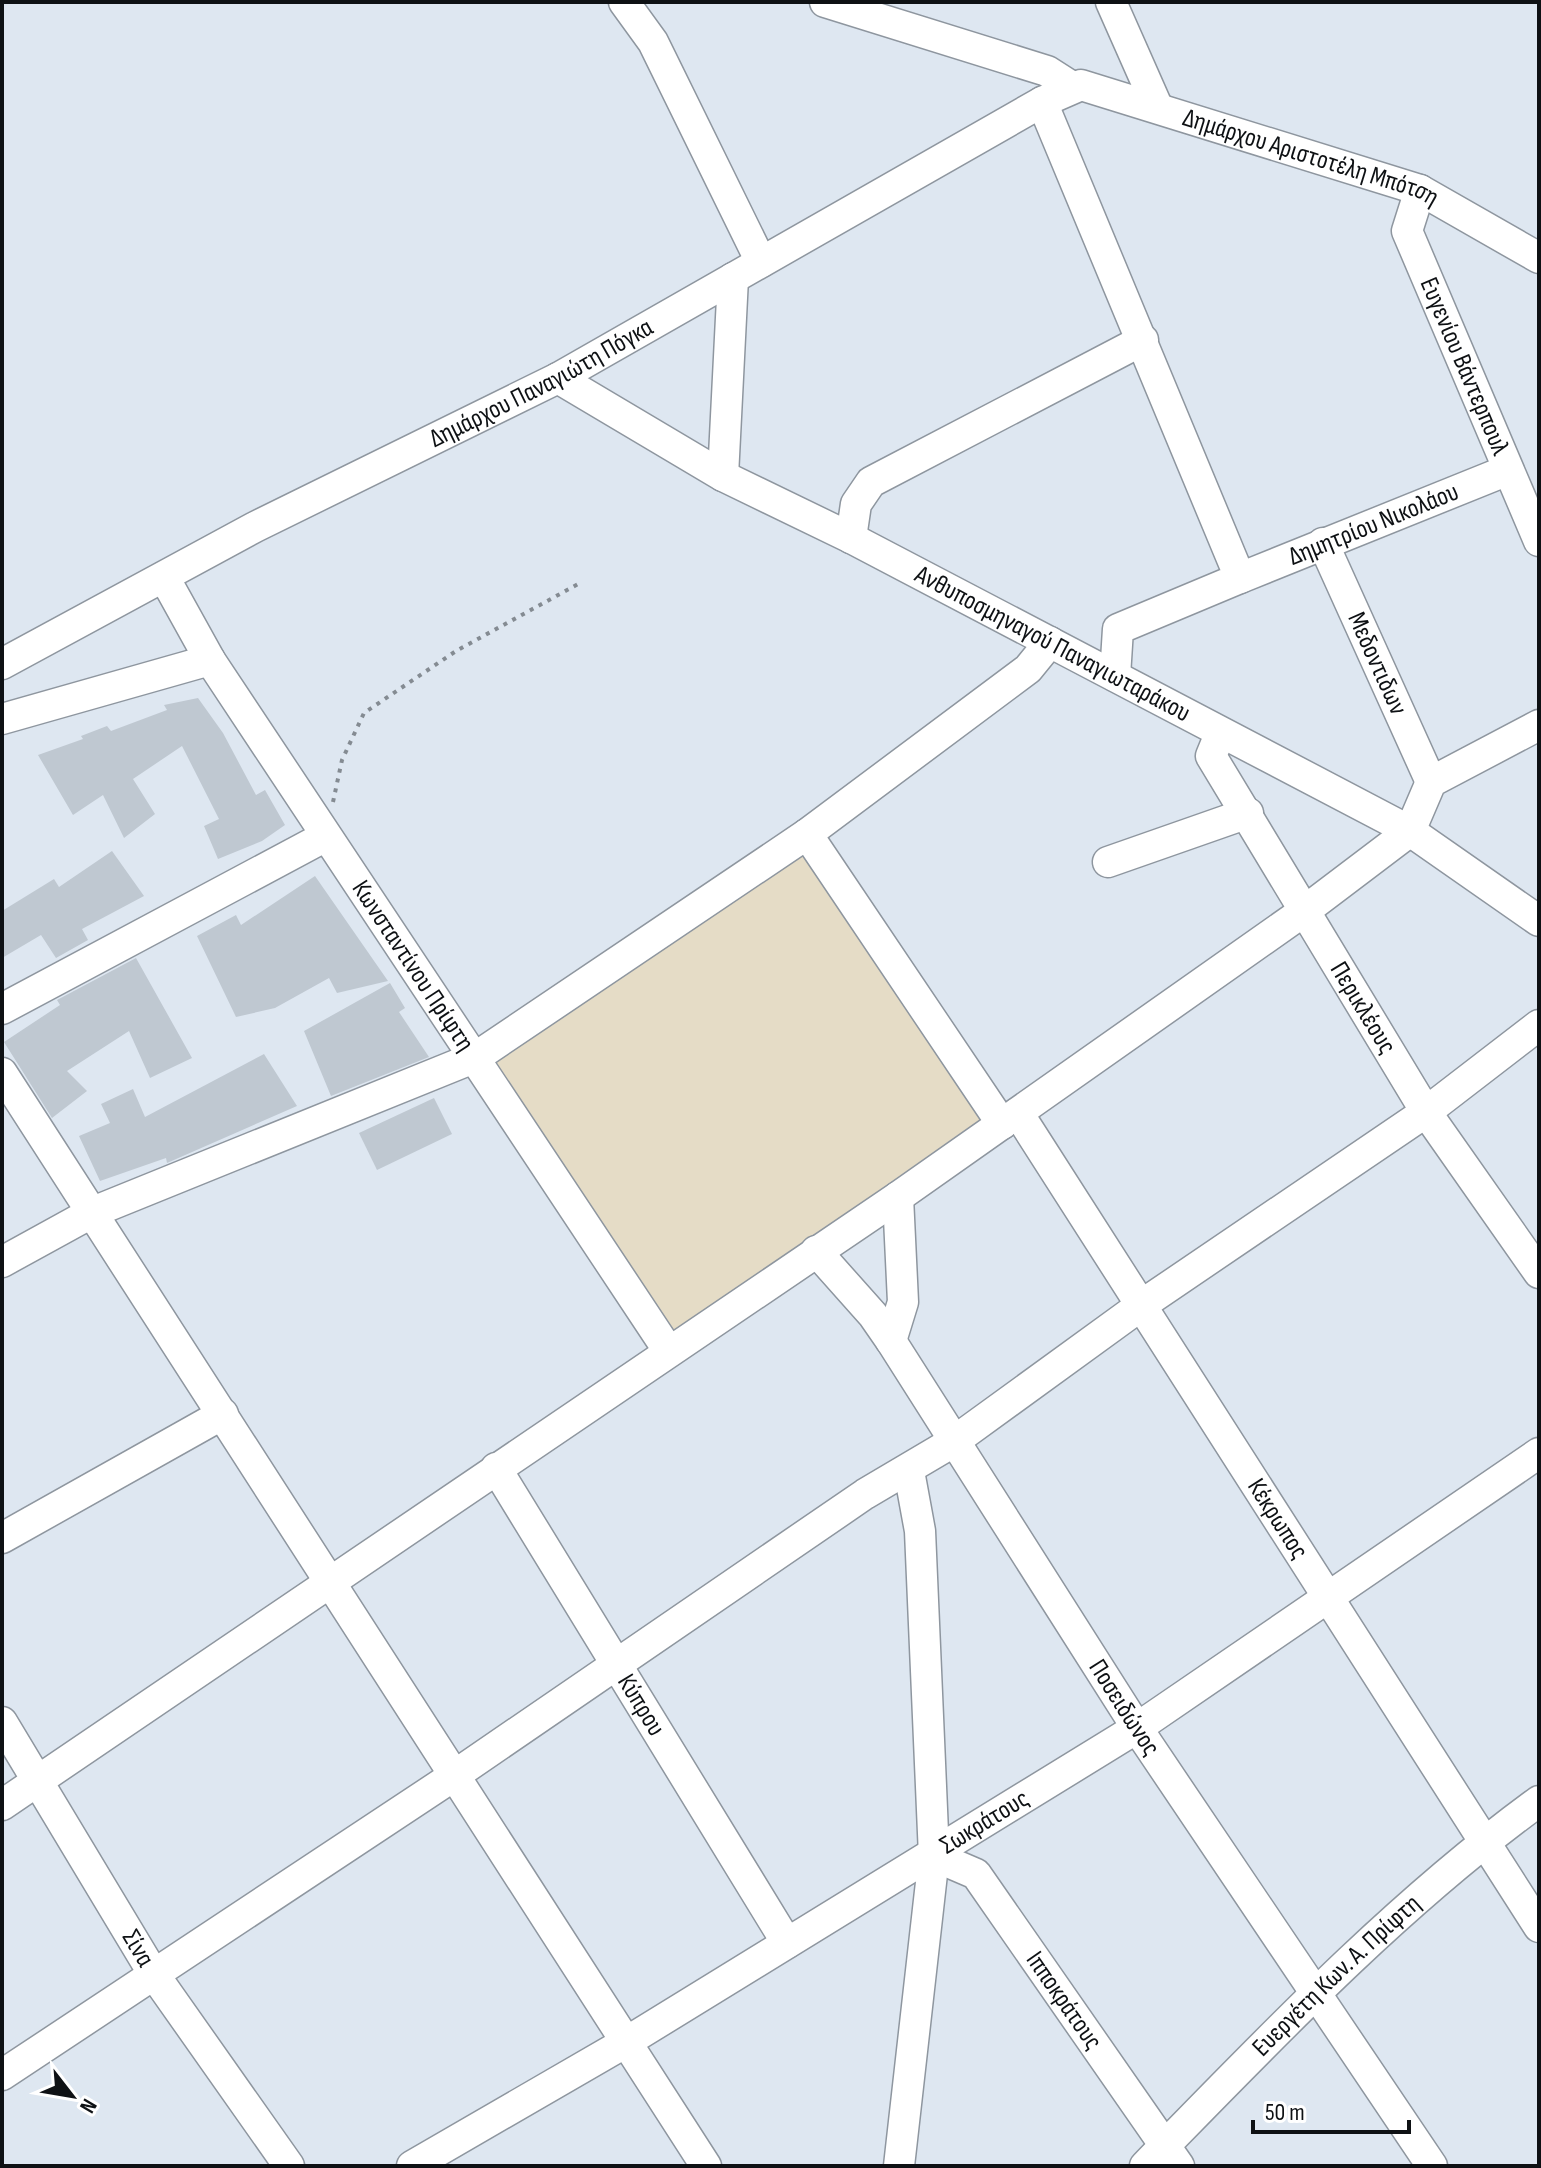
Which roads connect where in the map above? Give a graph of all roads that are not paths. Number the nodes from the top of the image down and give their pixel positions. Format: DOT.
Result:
graph roads {
  1 [pos="624,2"];
  2 [pos="825,2"];
  3 [pos="1111,2"];
  4 [pos="1072,87"];
  5 [pos="1042,102"];
  6 [pos="1157,106"];
  7 [pos="1420,190"];
  8 [pos="1539,258"];
  9 [pos="761,262"];
  10 [pos="733,278"];
  11 [pos="1143,340"];
  12 [pos="558,378"];
  13 [pos="1508,470"];
  14 [pos="723,476"];
  15 [pos="851,538"];
  16 [pos="1539,541"];
  17 [pos="1323,543"];
  18 [pos="164,577"];
  19 [pos="1240,578"];
  20 [pos="1050,642"];
  21 [pos="210,660"];
  22 [pos="2,664"];
  23 [pos="1115,676"];
  24 [pos="2,719"];
  25 [pos="1539,725"];
  26 [pos="1220,734"];
  27 [pos="1431,782"];
  28 [pos="1248,813"];
  29 [pos="1410,831"];
  30 [pos="807,834"];
  31 [pos="326,836"];
  32 [pos="1108,862"];
  33 [pos="1307,909"];
  34 [pos="1539,921"];
  35 [pos="2,1009"];
  36 [pos="1539,1025"];
  37 [pos="476,1057"];
  38 [pos="2,1073"];
  39 [pos="1426,1112"];
  40 [pos="1010,1118"];
  41 [pos="898,1197"];
  42 [pos="93,1212"];
  43 [pos="816,1251"];
  44 [pos="2,1262"];
  45 [pos="1539,1273"];
  46 [pos="1143,1304"];
  47 [pos="891,1341"];
  48 [pos="668,1350"];
  49 [pos="223,1414"];
  50 [pos="953,1442"];
  51 [pos="1539,1453"];
  52 [pos="496,1468"];
  53 [pos="909,1471"];
  54 [pos="2,1538"];
  55 [pos="331,1582"];
  56 [pos="1325,1598"];
  57 [pos="617,1664"];
  58 [pos="2,1722"];
  59 [pos="1137,1728"];
  60 [pos="455,1775"];
  61 [pos="37,1783"];
  62 [pos="1539,1801"];
  63 [pos="2,1805"];
  64 [pos="1483,1842"];
  65 [pos="934,1856"];
  66 [pos="1539,1927"];
  67 [pos="787,1943"];
  68 [pos="153,1973"];
  69 [pos="1318,1993"];
  70 [pos="628,2041"];
  71 [pos="2,2075"];
  72 [pos="1163,2159"];
  73 [pos="289,2166"];
  74 [pos="412,2166"];
  75 [pos="706,2166"];
  76 [pos="899,2166"];
  77 [pos="1432,2166"];
  1 -- 9 [label="street"];
  2 -- 4 [label="street"];
  3 -- 6 [label="street"];
  4 -- 5 [label="street, Δημάρχου Παναγιώτη Πόγκα"];
  4 -- 6 [label="street, Δημάρχου Αριστοτέλη Μπότση"];
  5 -- 9 [label="street, Δημάρχου Παναγιώτη Πόγκα"];
  5 -- 11 [label="street"];
  6 -- 7 [label="street, Δημάρχου Αριστοτέλη Μπότση"];
  7 -- 8 [label="street, Δημάρχου Αριστοτέλη Μπότση"];
  7 -- 13 [label="street, Ευγενίου Βάντερπουλ"];
  9 -- 10 [label="street, Δημάρχου Παναγιώτη Πόγκα"];
  10 -- 12 [label="street, Δημάρχου Παναγιώτη Πόγκα"];
  10 -- 14 [label="street"];
  11 -- 15 [label="street"];
  11 -- 19 [label="street"];
  12 -- 14 [label="street, Ανθυποσμηναγού Παναγιωταράκου"];
  12 -- 18 [label="street, Δημάρχου Παναγιώτη Πόγκα"];
  13 -- 16 [label="street, Ευγενίου Βάντερπουλ"];
  13 -- 17 [label="street, Δημητρίου Νικολάου"];
  14 -- 15 [label="street, Ανθυποσμηναγού Παναγιωταράκου"];
  15 -- 20 [label="street, Ανθυποσμηναγού Παναγιωταράκου"];
  17 -- 19 [label="street, Δημητρίου Νικολάου"];
  17 -- 27 [label="street, Μεδοντιδων"];
  18 -- 21 [label="street, Κωνσταντίνου Πρίφτη"];
  18 -- 22 [label="street, Δημάρχου Παναγιώτη Πόγκα"];
  19 -- 23 [label="street, Δημητρίου Νικολάου"];
  20 -- 23 [label="street, Ανθυποσμηναγού Παναγιωταράκου"];
  20 -- 30 [label="street"];
  21 -- 24 [label="street"];
  21 -- 31 [label="street, Κωνσταντίνου Πρίφτη"];
  23 -- 26 [label="street, Ανθυποσμηναγού Παναγιωταράκου"];
  25 -- 27 [label="street"];
  26 -- 28 [label="street, Περικλέους"];
  26 -- 29 [label="street, Ανθυποσμηναγού Παναγιωταράκου"];
  27 -- 29 [label="street"];
  28 -- 32 [label="street"];
  28 -- 33 [label="street, Περικλέους"];
  29 -- 33 [label="street"];
  29 -- 34 [label="street, Ανθυποσμηναγού Παναγιωταράκου"];
  30 -- 37 [label="street"];
  30 -- 40 [label="street, Κέκρωπος"];
  31 -- 35 [label="street"];
  31 -- 37 [label="street, Κωνσταντίνου Πρίφτη"];
  33 -- 39 [label="street, Περικλέους"];
  33 -- 40 [label="street"];
  36 -- 39 [label="street"];
  37 -- 42 [label="street"];
  37 -- 48 [label="street, Κωνσταντίνου Πρίφτη"];
  38 -- 42 [label="street"];
  39 -- 45 [label="street, Περικλέους"];
  39 -- 46 [label="street"];
  40 -- 41 [label="street"];
  40 -- 46 [label="street, Κέκρωπος"];
  41 -- 43 [label="street"];
  41 -- 47 [label="street"];
  42 -- 44 [label="street"];
  42 -- 49 [label="street"];
  43 -- 47 [label="street, Ποσειδώνος"];
  43 -- 48 [label="street"];
  46 -- 50 [label="street"];
  46 -- 56 [label="street, Κέκρωπος"];
  47 -- 50 [label="street, Ποσειδώνος"];
  48 -- 52 [label="street"];
  49 -- 54 [label="street"];
  49 -- 55 [label="street"];
  50 -- 53 [label="street"];
  50 -- 59 [label="street, Ποσειδώνος"];
  51 -- 56 [label="street, Σωκράτους"];
  52 -- 55 [label="street"];
  52 -- 57 [label="street, Κύπρου"];
  53 -- 57 [label="street"];
  53 -- 65 [label="street"];
  55 -- 60 [label="street"];
  55 -- 61 [label="street"];
  56 -- 59 [label="street, Σωκράτους"];
  56 -- 64 [label="street, Κέκρωπος"];
  57 -- 60 [label="street"];
  57 -- 67 [label="street, Κύπρου"];
  58 -- 61 [label="street, Σίνα"];
  59 -- 65 [label="street, Σωκράτους"];
  59 -- 69 [label="street, Ποσειδώνος"];
  60 -- 68 [label="street"];
  60 -- 70 [label="street"];
  61 -- 63 [label="street"];
  61 -- 68 [label="street, Σίνα"];
  62 -- 64 [label="street, Ευεργέτη Κων. Α. Πρίφτη"];
  64 -- 66 [label="street, Κέκρωπος"];
  64 -- 69 [label="street, Ευεργέτη Κων. Α. Πρίφτη"];
  65 -- 67 [label="street, Σωκράτους"];
  65 -- 72 [label="street, Ιπποκράτους"];
  65 -- 76 [label="street"];
  67 -- 70 [label="street, Σωκράτους"];
  68 -- 71 [label="street"];
  68 -- 73 [label="street, Σίνα"];
  69 -- 72 [label="street, Ευεργέτη Κων. Α. Πρίφτη"];
  69 -- 77 [label="street, Ποσειδώνος"];
  70 -- 74 [label="street, Σωκράτους"];
  70 -- 75 [label="street"];
}
